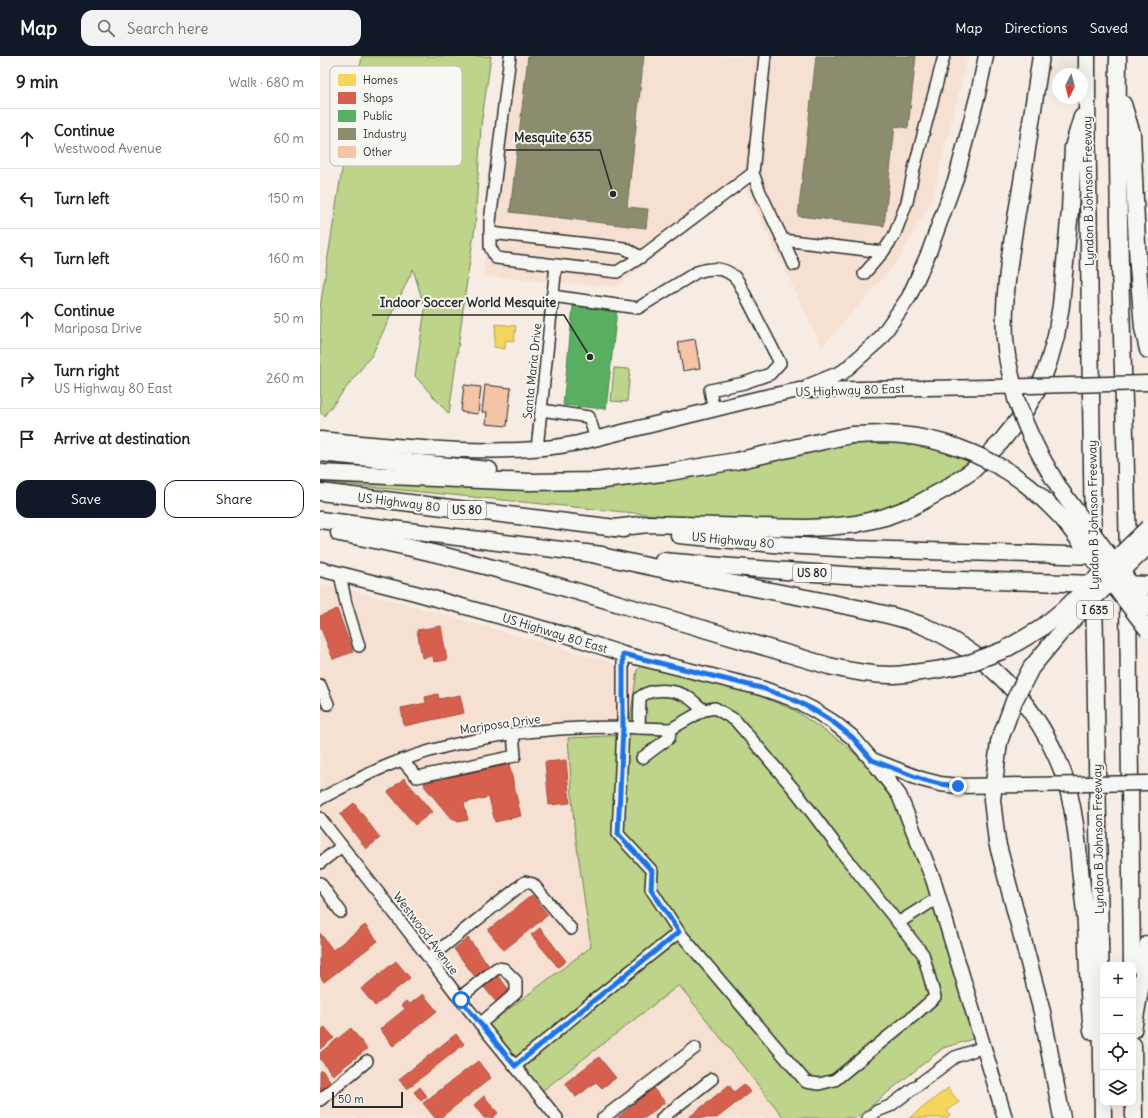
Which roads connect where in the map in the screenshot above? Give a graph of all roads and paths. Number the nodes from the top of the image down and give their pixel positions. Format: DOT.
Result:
graph roads {
  1 [pos="510,56"];
  2 [pos="765,56"];
  3 [pos="944,56"];
  4 [pos="986,56"];
  5 [pos="1041,56"];
  6 [pos="1087,56"];
  7 [pos="1118,56"];
  8 [pos="1087,68"];
  9 [pos="1118,84"];
  10 [pos="1087,104"];
  11 [pos="1087,104"];
  12 [pos="753,173"];
  13 [pos="490,233"];
  14 [pos="783,240"];
  15 [pos="883,252"];
  16 [pos="641,257"];
  17 [pos="556,265"];
  18 [pos="794,266"];
  19 [pos="864,274"];
  20 [pos="552,296"];
  21 [pos="1148,350"];
  22 [pos="1148,383"];
  23 [pos="799,390"];
  24 [pos="541,410"];
  25 [pos="714,410"];
  26 [pos="320,439"];
  27 [pos="596,439"];
  28 [pos="537,449"];
  29 [pos="320,453"];
  30 [pos="320,473"];
  31 [pos="636,476"];
  32 [pos="320,492"];
  33 [pos="320,520"];
  34 [pos="614,528"];
  35 [pos="1148,528"];
  36 [pos="320,529"];
  37 [pos="1148,546"];
  38 [pos="592,554"];
  39 [pos="1148,557"];
  40 [pos="320,569"];
  41 [pos="340,574"];
  42 [pos="1148,585"];
  43 [pos="1148,608"];
  44 [pos="1148,630"];
  45 [pos="359,646"];
  46 [pos="623,654"];
  47 [pos="320,685"];
  48 [pos="328,704"];
  49 [pos="704,710"];
  50 [pos="623,727"];
  51 [pos="638,728"];
  52 [pos="671,729"];
  53 [pos="513,734"];
  54 [pos="642,758"];
  55 [pos="402,760"];
  56 [pos="872,760"];
  57 [pos="1148,783"];
  58 [pos="320,799"];
  59 [pos="320,818"];
  60 [pos="342,846"];
  61 [pos="320,863"];
  62 [pos="320,883"];
  63 [pos="938,897"];
  64 [pos="341,912"];
  65 [pos="898,923"];
  66 [pos="571,929"];
  67 [pos="679,932"];
  68 [pos="1148,944"];
  69 [pos="429,958"];
  70 [pos="1132,962"];
  71 [pos="459,998"];
  72 [pos="1136,1013"];
  73 [pos="480,1024"];
  74 [pos="984,1047"];
  75 [pos="695,1048"];
  76 [pos="366,1061"];
  77 [pos="515,1066"];
  78 [pos="1133,1070"];
  79 [pos="712,1079"];
  80 [pos="320,1100"];
  81 [pos="871,1117"];
  82 [pos="557,1118"];
  83 [pos="603,1118"];
  84 [pos="662,1118"];
  85 [pos="1005,1118"];
  86 [pos="1062,1118"];
  87 [pos="1102,1118"];
  88 [pos="1134,1118"];
  1 -- 13 [label="street"];
  2 -- 12 [label="street"];
  3 -- 15 [label="street"];
  4 -- 23 [label="main road"];
  5 -- 43 [label="highway, bridge"];
  6 -- 8 [label="highway, Lyndon B Johnson Freeway / I 635"];
  7 -- 9 [label="highway, I 635"];
  9 -- 21 [label="highway"];
  9 -- 70 [label="highway, I 635"];
  10 -- 34 [label="highway"];
  11 -- 87 [label="highway, Lyndon B Johnson Freeway / I 635"];
  12 -- 14 [label="street"];
  12 -- 16 [label="street"];
  13 -- 16 [label="street"];
  13 -- 17 [label="street"];
  14 -- 15 [label="street"];
  14 -- 18 [label="street"];
  15 -- 19 [label="street"];
  16 -- 17 [label="street"];
  17 -- 20 [label="street, Santa Maria Drive"];
  20 -- 24 [label="street, Santa Maria Drive"];
  20 -- 25 [label="street"];
  22 -- 23 [label="main road, US Highway 80 East, bridge"];
  23 -- 25 [label="main road, US Highway 80 East"];
  24 -- 27 [label="street"];
  24 -- 28 [label="street, Santa Maria Drive"];
  25 -- 27 [label="main road, US Highway 80 East"];
  26 -- 28 [label="main road, US Highway 80 East"];
  27 -- 28 [label="main road, US Highway 80 East"];
  29 -- 31 [label="highway"];
  30 -- 31 [label="highway"];
  31 -- 44 [label="highway, bridge"];
  32 -- 34 [label="highway, US Highway 80 / US 80"];
  33 -- 38 [label="highway, US 80"];
  34 -- 39 [label="highway, US Highway 80 / US 80, bridge"];
  35 -- 36 [label="highway, bridge"];
  37 -- 86 [label="highway, bridge"];
  38 -- 42 [label="highway, US 80, bridge"];
  38 -- 87 [label="highway"];
  40 -- 41 [label="main road, US Highway 80 East"];
  41 -- 45 [label="street"];
  41 -- 46 [label="main road, US Highway 80 East"];
  46 -- 50 [label="street"];
  46 -- 56 [label="main road, US Highway 80 East"];
  47 -- 48 [label="street"];
  49 -- 51 [label="street"];
  49 -- 52 [label="street"];
  49 -- 65 [label="street"];
  50 -- 51 [label="street, Mariposa Drive"];
  50 -- 53 [label="street, Mariposa Drive"];
  50 -- 67 [label="street"];
  51 -- 52 [label="street, Mariposa Drive"];
  52 -- 54 [label="street"];
  53 -- 55 [label="street, Mariposa Drive"];
  53 -- 55 [label="street"];
  55 -- 58 [label="street, Mariposa Drive"];
  56 -- 57 [label="main road, US Highway 80 East, bridge"];
  56 -- 63 [label="main road"];
  59 -- 60 [label="street, Westwood Avenue"];
  60 -- 61 [label="street"];
  60 -- 69 [label="street, Westwood Avenue"];
  62 -- 64 [label="street"];
  63 -- 65 [label="street"];
  63 -- 74 [label="main road"];
  65 -- 67 [label="street"];
  66 -- 69 [label="street"];
  67 -- 77 [label="street"];
  68 -- 72 [label="highway"];
  69 -- 71 [label="street, Westwood Avenue"];
  71 -- 73 [label="street, Westwood Avenue"];
  71 -- 73 [label="street"];
  73 -- 77 [label="street, Westwood Avenue"];
  74 -- 81 [label="street"];
  74 -- 85 [label="main road"];
  75 -- 83 [label="street"];
  76 -- 80 [label="street"];
  77 -- 82 [label="street, Westwood Avenue"];
  78 -- 88 [label="highway"];
  79 -- 84 [label="street"];
}
